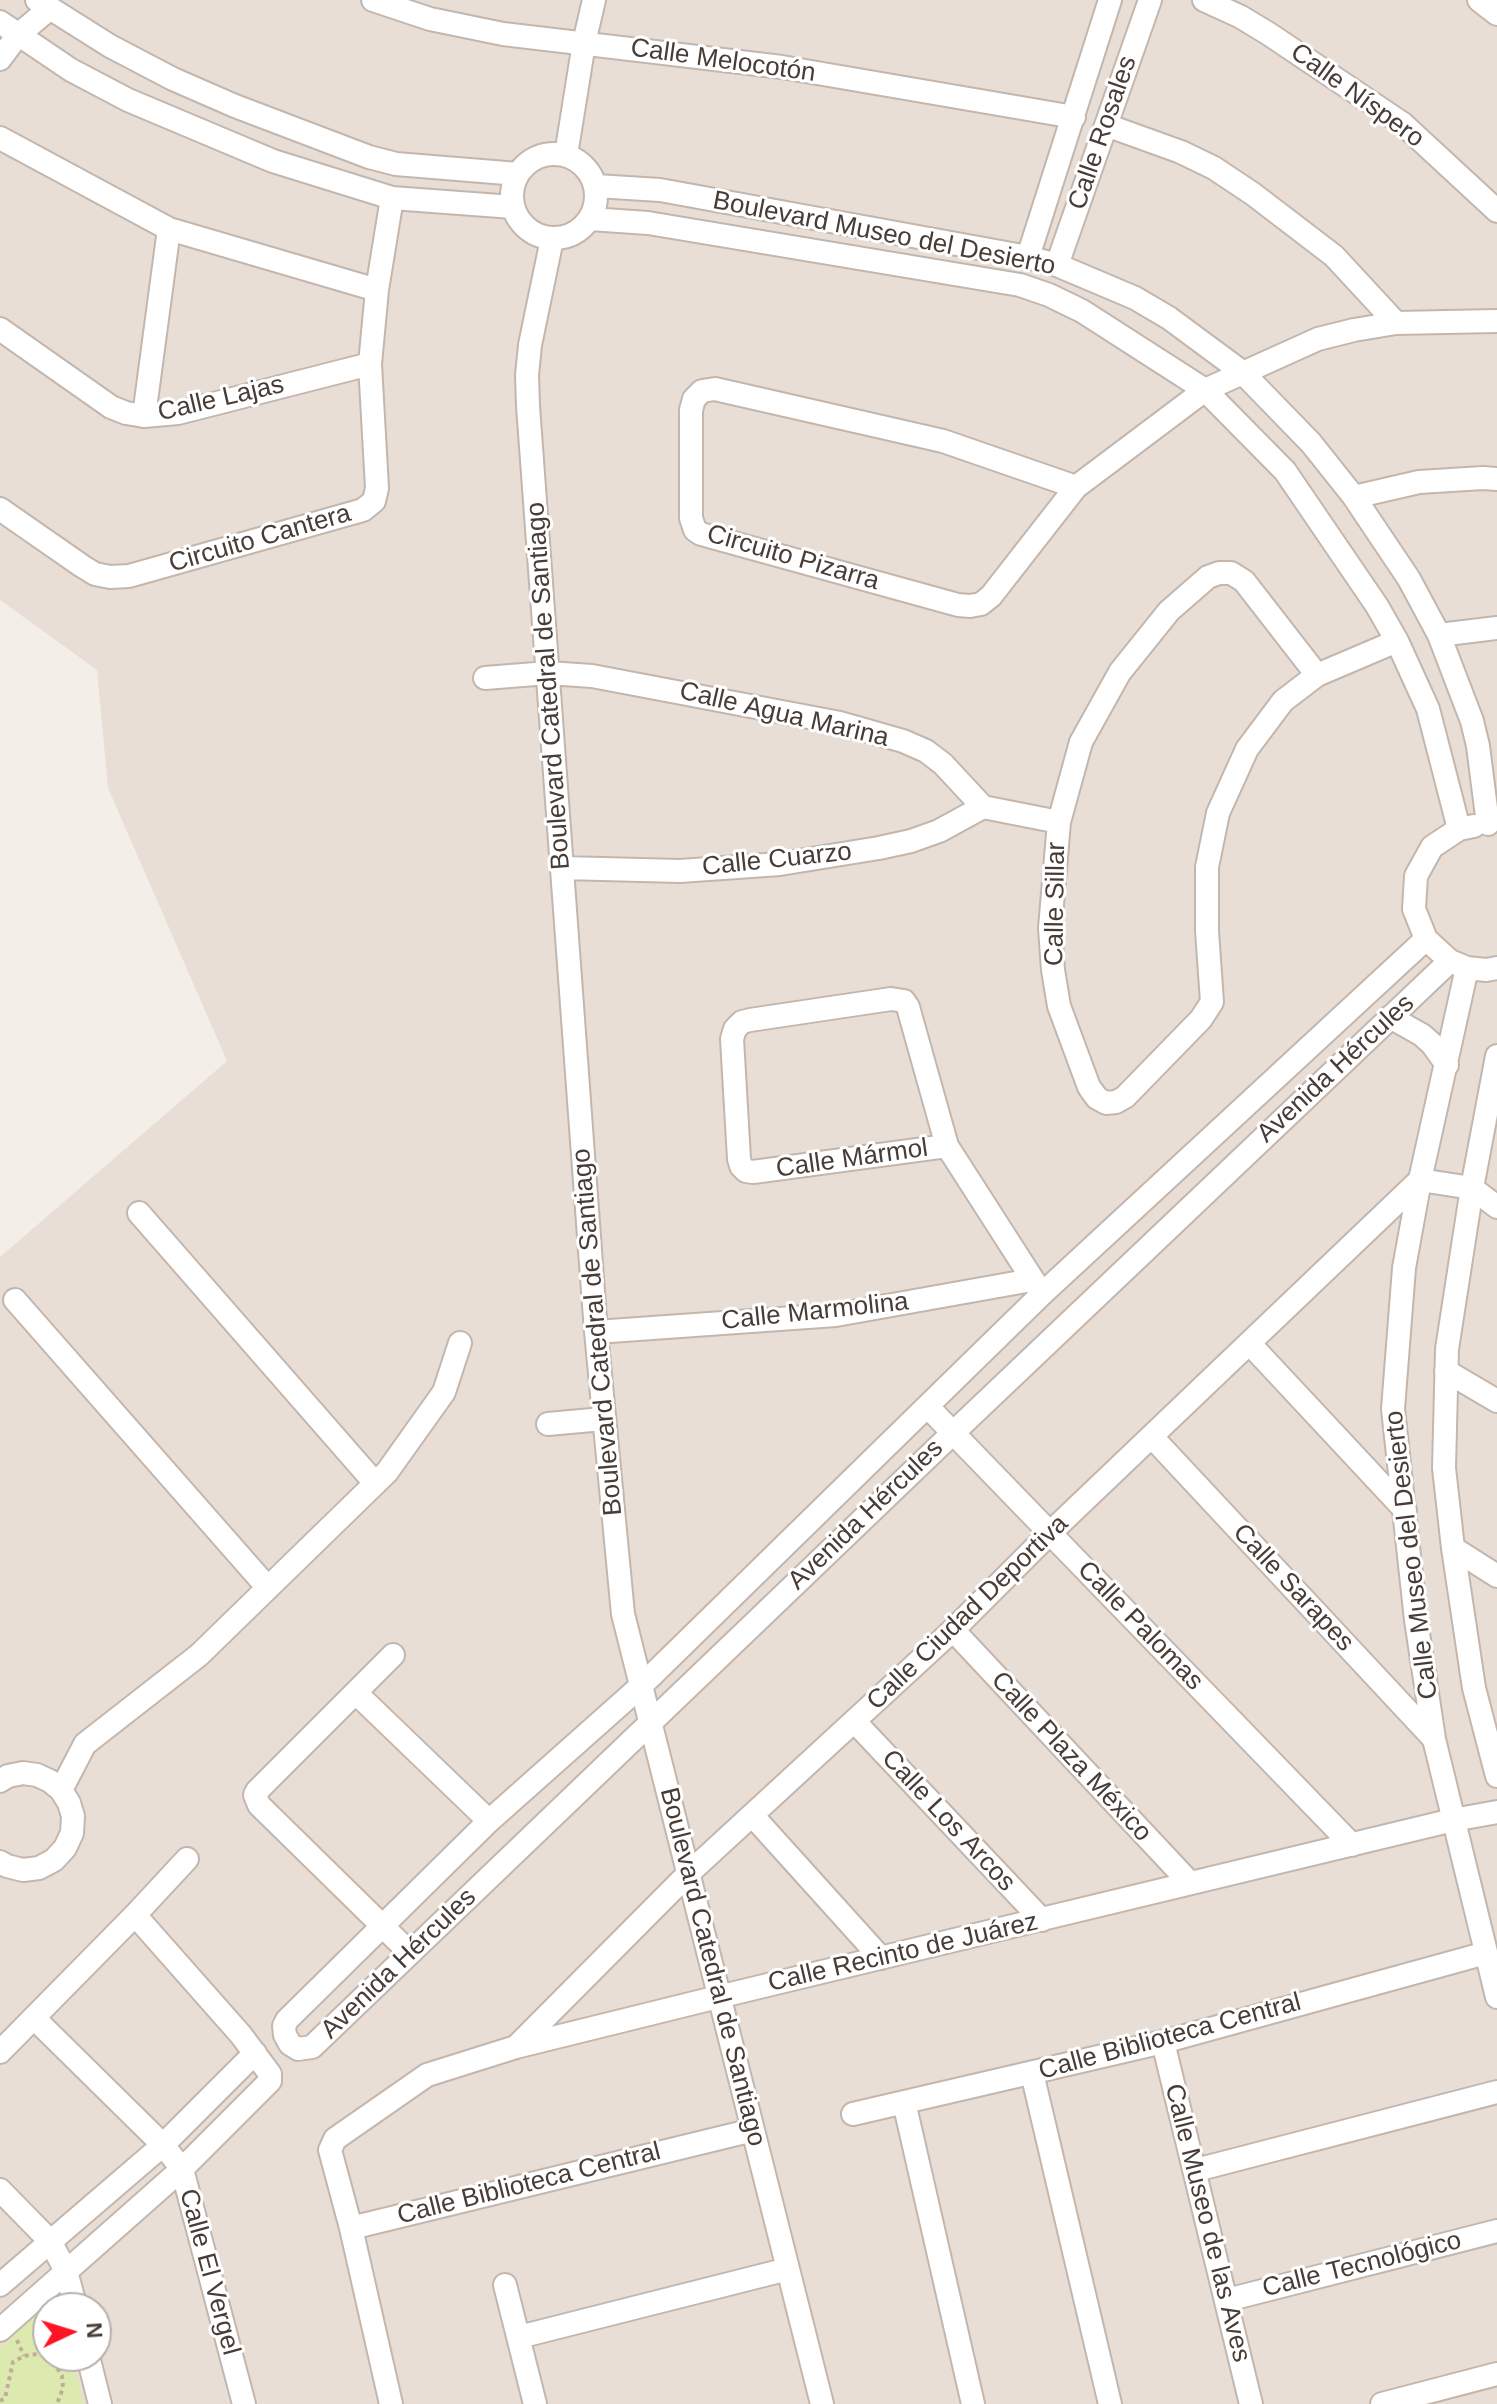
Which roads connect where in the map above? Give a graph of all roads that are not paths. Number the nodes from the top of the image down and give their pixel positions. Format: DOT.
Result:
graph roads {
  1 [pos="373,0"];
  2 [pos="594,0"];
  3 [pos="1110,0"];
  4 [pos="1150,0"];
  5 [pos="1204,0"];
  6 [pos="1479,0"];
  7 [pos="43,4"];
  8 [pos="1497,14"];
  9 [pos="9,29"];
  10 [pos="584,43"];
  11 [pos="0,59"];
  12 [pos="1074,117"];
  13 [pos="1106,125"];
  14 [pos="0,138"];
  15 [pos="566,155"];
  16 [pos="518,174"];
  17 [pos="596,186"];
  18 [pos="392,198"];
  19 [pos="513,207"];
  20 [pos="1497,211"];
  21 [pos="590,219"];
  22 [pos="169,229"];
  23 [pos="552,239"];
  24 [pos="1028,257"];
  25 [pos="1057,265"];
  26 [pos="377,290"];
  27 [pos="1497,321"];
  28 [pos="1396,323"];
  29 [pos="0,329"];
  30 [pos="370,364"];
  31 [pos="1242,372"];
  32 [pos="1205,390"];
  33 [pos="144,416"];
  34 [pos="1497,479"];
  35 [pos="1076,487"];
  36 [pos="1354,497"];
  37 [pos="0,509"];
  38 [pos="1497,628"];
  39 [pos="1439,635"];
  40 [pos="1397,641"];
  41 [pos="548,673"];
  42 [pos="1317,675"];
  43 [pos="485,678"];
  44 [pos="983,807"];
  45 [pos="1059,822"];
  46 [pos="1492,825"];
  47 [pos="1459,829"];
  48 [pos="563,868"];
  49 [pos="1426,939"];
  50 [pos="1459,964"];
  51 [pos="1497,968"];
  52 [pos="1390,1017"];
  53 [pos="1497,1056"];
  54 [pos="1447,1065"];
  55 [pos="1494,1083"];
  56 [pos="947,1146"];
  57 [pos="1420,1180"];
  58 [pos="1472,1188"];
  59 [pos="1497,1207"];
  60 [pos="139,1213"];
  61 [pos="1037,1287"];
  62 [pos="15,1300"];
  63 [pos="596,1332"];
  64 [pos="460,1343"];
  65 [pos="1250,1344"];
  66 [pos="1446,1371"];
  67 [pos="1497,1401"];
  68 [pos="928,1407"];
  69 [pos="603,1419"];
  70 [pos="548,1424"];
  71 [pos="954,1432"];
  72 [pos="1153,1438"];
  73 [pos="375,1483"];
  74 [pos="1405,1510"];
  75 [pos="1050,1533"];
  76 [pos="1453,1548"];
  77 [pos="1497,1576"];
  78 [pos="268,1588"];
  79 [pos="953,1630"];
  80 [pos="393,1655"];
  81 [pos="642,1685"];
  82 [pos="356,1693"];
  83 [pos="651,1721"];
  84 [pos="855,1722"];
  85 [pos="1434,1739"];
  86 [pos="1497,1776"];
  87 [pos="0,1781"];
  88 [pos="61,1790"];
  89 [pos="1497,1812"];
  90 [pos="752,1815"];
  91 [pos="1453,1820"];
  92 [pos="489,1821"];
  93 [pos="1352,1845"];
  94 [pos="187,1859"];
  95 [pos="2,1869"];
  96 [pos="689,1873"];
  97 [pos="1190,1883"];
  98 [pos="135,1915"];
  99 [pos="1042,1920"];
  100 [pos="383,1925"];
  101 [pos="410,1953"];
  102 [pos="1486,1953"];
  103 [pos="881,1958"];
  104 [pos="718,1997"];
  105 [pos="1497,1997"];
  106 [pos="34,2018"];
  107 [pos="1163,2042"];
  108 [pos="516,2047"];
  109 [pos="0,2052"];
  110 [pos="255,2053"];
  111 [pos="1032,2073"];
  112 [pos="1497,2092"];
  113 [pos="904,2102"];
  114 [pos="853,2114"];
  115 [pos="753,2130"];
  116 [pos="163,2145"];
  117 [pos="182,2169"];
  118 [pos="1196,2170"];
  119 [pos="0,2190"];
  120 [pos="351,2228"];
  121 [pos="1497,2231"];
  122 [pos="50,2241"];
  123 [pos="788,2269"];
  124 [pos="66,2271"];
  125 [pos="0,2285"];
  126 [pos="505,2285"];
  127 [pos="72,2292"];
  128 [pos="1227,2300"];
  129 [pos="0,2330"];
  130 [pos="519,2337"];
  131 [pos="92,2372"];
  132 [pos="1497,2374"];
  133 [pos="816,2403"];
  134 [pos="100,2404"];
  135 [pos="244,2404"];
  136 [pos="391,2404"];
  137 [pos="535,2404"];
  138 [pos="973,2404"];
  139 [pos="1110,2404"];
  140 [pos="1251,2404"];
  141 [pos="1382,2404"];
  1 -- 10 [label="street, Calle Melocotón"];
  2 -- 10 [label="street"];
  3 -- 12 [label="street, Calle Rosales"];
  4 -- 13 [label="street, Calle Rosales"];
  5 -- 20 [label="street, Calle Níspero"];
  6 -- 8 [label="street"];
  7 -- 9 [label="street"];
  7 -- 16 [label="street"];
  9 -- 11 [label="street"];
  9 -- 18 [label="street"];
  10 -- 12 [label="street, Calle Melocotón"];
  10 -- 15 [label="street"];
  12 -- 24 [label="street, Calle Rosales"];
  13 -- 25 [label="street, Calle Rosales"];
  13 -- 28 [label="street"];
  14 -- 22 [label="street"];
  15 -- 16 [label="street"];
  15 -- 17 [label="street"];
  16 -- 19 [label="street"];
  17 -- 21 [label="street"];
  17 -- 24 [label="street, Boulevard Museo del Desierto"];
  18 -- 19 [label="street"];
  18 -- 26 [label="street, Circuito Cantera"];
  19 -- 23 [label="street"];
  21 -- 23 [label="street"];
  21 -- 32 [label="street, Boulevard Museo del Desierto"];
  22 -- 26 [label="street"];
  22 -- 33 [label="street"];
  23 -- 41 [label="street, Boulevard Catedral de Santiago"];
  24 -- 25 [label="street, Boulevard Museo del Desierto"];
  25 -- 31 [label="street, Boulevard Museo del Desierto"];
  26 -- 30 [label="street, Circuito Cantera"];
  27 -- 28 [label="street, Circuito Pizarra"];
  28 -- 31 [label="street, Circuito Pizarra"];
  29 -- 33 [label="street, Calle Lajas"];
  30 -- 33 [label="street, Calle Lajas"];
  30 -- 37 [label="street, Circuito Cantera"];
  31 -- 32 [label="street, Circuito Pizarra"];
  31 -- 36 [label="street, Boulevard Museo del Desierto"];
  32 -- 35 [label="street, Circuito Pizarra"];
  32 -- 40 [label="street, Boulevard Museo del Desierto"];
  34 -- 36 [label="street"];
  35 -- 35 [label="street, Circuito Pizarra"];
  36 -- 39 [label="street, Boulevard Museo del Desierto"];
  38 -- 39 [label="street"];
  39 -- 46 [label="street, Boulevard Museo del Desierto"];
  40 -- 42 [label="street, Calle Sillar"];
  40 -- 47 [label="street, Boulevard Museo del Desierto"];
  41 -- 43 [label="street, Calle Agua Marina"];
  41 -- 44 [label="street, Calle Agua Marina"];
  41 -- 48 [label="street, Boulevard Catedral de Santiago"];
  42 -- 45 [label="street, Calle Sillar"];
  42 -- 45 [label="street, Calle Sillar"];
  44 -- 45 [label="street"];
  44 -- 48 [label="street, Calle Cuarzo"];
  46 -- 47 [label="street"];
  47 -- 49 [label="street"];
  48 -- 63 [label="street, Boulevard Catedral de Santiago"];
  49 -- 50 [label="street"];
  49 -- 61 [label="street, Avenida Hércules"];
  50 -- 51 [label="street"];
  50 -- 52 [label="street, Avenida Hércules"];
  50 -- 54 [label="street, Calle Museo del Desierto"];
  52 -- 54 [label="street"];
  52 -- 71 [label="street, Avenida Hércules"];
  53 -- 55 [label="street, Calle Museo del Desierto"];
  54 -- 57 [label="street, Calle Museo del Desierto"];
  55 -- 58 [label="street, Calle Museo del Desierto"];
  56 -- 56 [label="street, Calle Mármol"];
  56 -- 61 [label="street, Calle Mármol"];
  57 -- 58 [label="street"];
  57 -- 65 [label="street, Calle Ciudad Deportiva"];
  57 -- 74 [label="street, Calle Museo del Desierto"];
  58 -- 59 [label="street"];
  58 -- 66 [label="street, Calle Museo del Desierto"];
  60 -- 73 [label="street"];
  61 -- 63 [label="street, Calle Marmolina"];
  61 -- 68 [label="street, Avenida Hércules"];
  62 -- 78 [label="street"];
  63 -- 69 [label="street, Boulevard Catedral de Santiago"];
  64 -- 73 [label="street"];
  65 -- 72 [label="street, Calle Ciudad Deportiva"];
  65 -- 74 [label="street"];
  66 -- 67 [label="street"];
  66 -- 76 [label="street, Calle Museo del Desierto"];
  68 -- 71 [label="street, Calle Palomas"];
  68 -- 81 [label="street, Avenida Hércules"];
  69 -- 70 [label="street"];
  69 -- 81 [label="street, Boulevard Catedral de Santiago"];
  71 -- 75 [label="street, Calle Palomas"];
  71 -- 83 [label="street, Avenida Hércules"];
  72 -- 75 [label="street, Calle Ciudad Deportiva"];
  72 -- 85 [label="street, Calle Sarapes"];
  73 -- 78 [label="street"];
  74 -- 85 [label="street, Calle Museo del Desierto"];
  75 -- 79 [label="street, Calle Ciudad Deportiva"];
  75 -- 93 [label="street, Calle Palomas"];
  76 -- 77 [label="street"];
  76 -- 86 [label="street, Calle Museo del Desierto"];
  78 -- 88 [label="street"];
  79 -- 84 [label="street, Calle Ciudad Deportiva"];
  79 -- 97 [label="street, Calle Plaza México"];
  80 -- 82 [label="street"];
  81 -- 83 [label="street, Boulevard Catedral de Santiago"];
  81 -- 92 [label="street, Avenida Hércules"];
  82 -- 92 [label="street"];
  82 -- 100 [label="street"];
  83 -- 96 [label="street, Boulevard Catedral de Santiago"];
  83 -- 101 [label="street, Avenida Hércules"];
  84 -- 90 [label="street, Calle Ciudad Deportiva"];
  84 -- 99 [label="street, Calle Los Arcos"];
  85 -- 91 [label="street, Calle Museo del Desierto"];
  87 -- 88 [label="street"];
  88 -- 95 [label="street"];
  89 -- 91 [label="street, Calle Recinto de Juárez"];
  90 -- 96 [label="street, Calle Ciudad Deportiva"];
  90 -- 103 [label="street"];
  91 -- 93 [label="street, Calle Recinto de Juárez"];
  91 -- 102 [label="street, Calle Museo del Desierto"];
  92 -- 100 [label="street, Avenida Hércules"];
  93 -- 97 [label="street, Calle Recinto de Juárez"];
  94 -- 98 [label="street"];
  96 -- 104 [label="street, Boulevard Catedral de Santiago"];
  96 -- 108 [label="street, Calle Ciudad Deportiva"];
  97 -- 99 [label="street, Calle Recinto de Juárez"];
  98 -- 106 [label="street"];
  98 -- 110 [label="street"];
  99 -- 103 [label="street, Calle Recinto de Juárez"];
  100 -- 101 [label="street"];
  100 -- 101 [label="street, Avenida Hércules"];
  102 -- 105 [label="street, Calle Museo del Desierto"];
  102 -- 107 [label="street, Calle Biblioteca Central"];
  103 -- 104 [label="street, Calle Recinto de Juárez"];
  104 -- 108 [label="street, Calle Recinto de Juárez"];
  104 -- 115 [label="street, Boulevard Catedral de Santiago"];
  106 -- 109 [label="street"];
  106 -- 116 [label="street, Calle El Vergel"];
  107 -- 111 [label="street, Calle Biblioteca Central"];
  107 -- 118 [label="street, Calle Museo de las Aves"];
  108 -- 120 [label="street, Calle Recinto de Juárez"];
  110 -- 116 [label="street"];
  110 -- 117 [label="street"];
  111 -- 113 [label="street, Calle Biblioteca Central"];
  111 -- 139 [label="street"];
  112 -- 118 [label="street"];
  113 -- 114 [label="street, Calle Biblioteca Central"];
  113 -- 138 [label="street"];
  115 -- 120 [label="street, Calle Biblioteca Central"];
  115 -- 123 [label="street, Boulevard Catedral de Santiago"];
  116 -- 117 [label="street, Calle El Vergel"];
  116 -- 122 [label="street"];
  117 -- 124 [label="street"];
  117 -- 135 [label="street, Calle El Vergel"];
  118 -- 128 [label="street, Calle Museo de las Aves"];
  119 -- 122 [label="street"];
  120 -- 136 [label="street"];
  121 -- 128 [label="street, Calle Tecnológico"];
  122 -- 124 [label="street"];
  122 -- 125 [label="street"];
  123 -- 130 [label="street"];
  123 -- 133 [label="street, Boulevard Catedral de Santiago"];
  124 -- 127 [label="street"];
  124 -- 129 [label="street"];
  126 -- 130 [label="street"];
  128 -- 140 [label="street, Calle Museo de las Aves"];
  130 -- 137 [label="street"];
  131 -- 134 [label="street"];
  132 -- 141 [label="street"];
}
